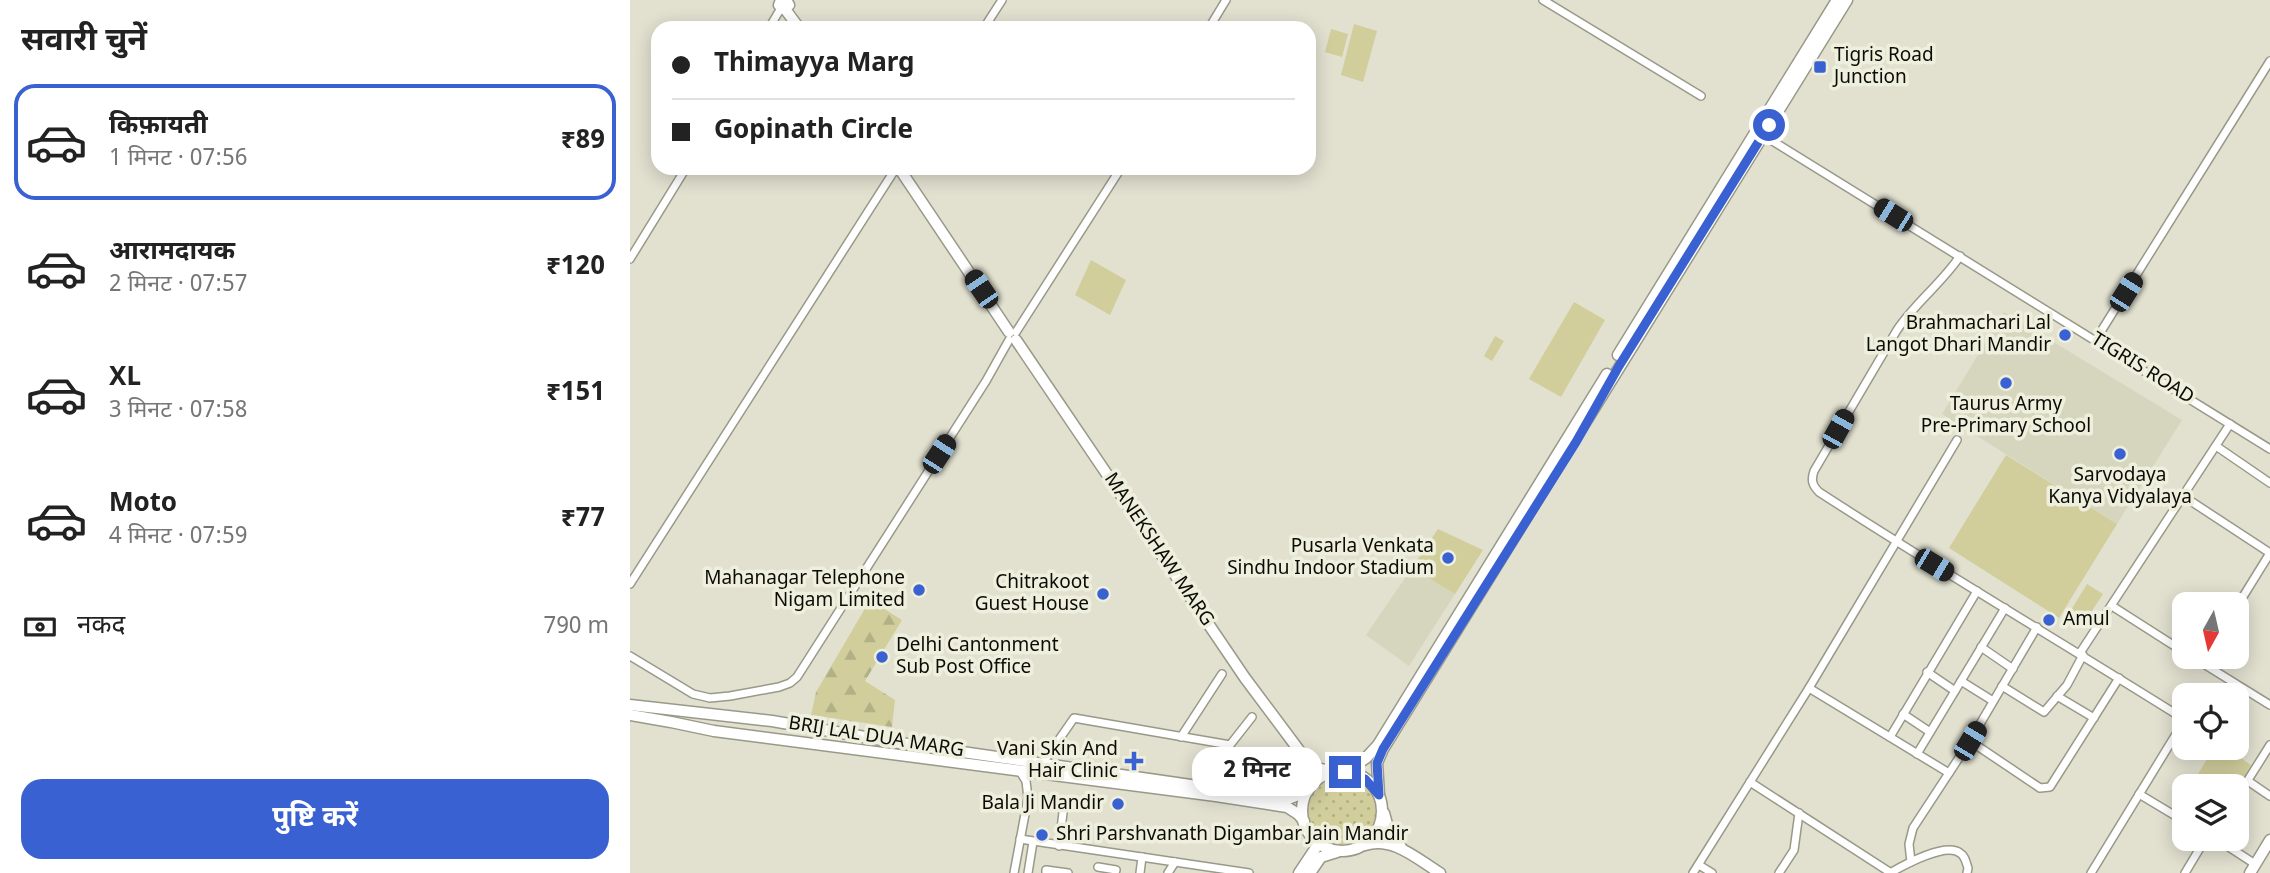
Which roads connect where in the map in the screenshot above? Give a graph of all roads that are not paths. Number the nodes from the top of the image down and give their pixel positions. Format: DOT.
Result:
graph roads {
  1 [pos="1002,0"];
  2 [pos="1226,0"];
  3 [pos="1543,0"];
  4 [pos="1837,0"];
  5 [pos="1847,0"];
  6 [pos="784,2"];
  7 [pos="773,21"];
  8 [pos="795,21"];
  9 [pos="988,21"];
  10 [pos="1213,21"];
  11 [pos="2270,61"];
  12 [pos="1700,96"];
  13 [pos="1763,135"];
  14 [pos="682,175"];
  15 [pos="893,175"];
  16 [pos="902,175"];
  17 [pos="1116,175"];
  18 [pos="1960,256"];
  19 [pos="630,259"];
  20 [pos="1012,336"];
  21 [pos="2095,341"];
  22 [pos="2230,424"];
  23 [pos="1572,440"];
  24 [pos="1957,440"];
  25 [pos="2216,446"];
  26 [pos="2270,449"];
  27 [pos="2270,483"];
  28 [pos="2183,496"];
  29 [pos="1896,542"];
  30 [pos="2270,553"];
  31 [pos="630,584"];
  32 [pos="1976,591"];
  33 [pos="2246,592"];
  34 [pos="2112,606"];
  35 [pos="2006,608"];
  36 [pos="2037,628"];
  37 [pos="2172,644"];
  38 [pos="1982,648"];
  39 [pos="2081,654"];
  40 [pos="630,656"];
  41 [pos="2013,669"];
  42 [pos="2218,669"];
  43 [pos="1927,672"];
  44 [pos="1222,674"];
  45 [pos="2119,678"];
  46 [pos="1961,681"];
  47 [pos="2002,686"];
  48 [pos="1809,688"];
  49 [pos="1955,691"];
  50 [pos="2057,696"];
  51 [pos="1993,701"];
  52 [pos="630,705"];
  53 [pos="2270,705"];
  54 [pos="2172,712"];
  55 [pos="1903,714"];
  56 [pos="630,715"];
  57 [pos="1252,717"];
  58 [pos="2094,718"];
  59 [pos="1930,733"];
  60 [pos="1181,737"];
  61 [pos="1890,737"];
  62 [pos="2172,740"];
  63 [pos="1970,741"];
  64 [pos="2270,746"];
  65 [pos="1917,754"];
  66 [pos="1304,758"];
  67 [pos="1042,764"];
  68 [pos="1018,770"];
  69 [pos="1340,772"];
  70 [pos="1949,774"];
  71 [pos="2249,779"];
  72 [pos="1750,782"];
  73 [pos="2249,782"];
  74 [pos="1310,788"];
  75 [pos="2139,794"];
  76 [pos="2270,796"];
  77 [pos="1380,800"];
  78 [pos="1287,803"];
  79 [pos="1064,804"];
  80 [pos="1799,813"];
  81 [pos="2172,814"];
  82 [pos="1304,821"];
  83 [pos="1020,839"];
  84 [pos="2270,840"];
  85 [pos="1033,842"];
  86 [pos="1319,843"];
  87 [pos="1059,846"];
  88 [pos="1362,846"];
  89 [pos="1402,849"];
  90 [pos="1341,851"];
  91 [pos="2198,851"];
  92 [pos="2231,851"];
  93 [pos="1142,857"];
  94 [pos="1175,862"];
  95 [pos="1911,862"];
  96 [pos="1699,864"];
  97 [pos="1879,865"];
  98 [pos="1097,867"];
  99 [pos="1968,870"];
  100 [pos="2252,870"];
  101 [pos="1118,871"];
  102 [pos="1014,873"];
  103 [pos="1028,873"];
  104 [pos="1046,873"];
  105 [pos="1068,873"];
  106 [pos="1140,873"];
  107 [pos="1168,873"];
  108 [pos="1249,873"];
  109 [pos="1300,873"];
  110 [pos="1310,873"];
  111 [pos="1440,873"];
  112 [pos="1693,873"];
  113 [pos="1712,873"];
  114 [pos="1779,873"];
  115 [pos="1874,873"];
  116 [pos="1891,873"];
  117 [pos="1978,873"];
  118 [pos="2091,873"];
  119 [pos="2185,873"];
  1 -- 9 [label="street"];
  2 -- 10 [label="street"];
  3 -- 12 [label="street"];
  4 -- 23 [label="street"];
  5 -- 13 [label="street"];
  6 -- 7 [label="street"];
  6 -- 8 [label="street"];
  11 -- 21 [label="street"];
  13 -- 18 [label="street, TIGRIS ROAD"];
  13 -- 23 [label="street"];
  14 -- 19 [label="street"];
  15 -- 31 [label="street"];
  16 -- 20 [label="street, MANEKSHAW MARG"];
  17 -- 20 [label="street"];
  18 -- 21 [label="street, TIGRIS ROAD"];
  18 -- 29 [label="street"];
  20 -- 40 [label="street"];
  20 -- 66 [label="street, MANEKSHAW MARG"];
  21 -- 22 [label="street, TIGRIS ROAD"];
  22 -- 25 [label="street"];
  22 -- 26 [label="street, TIGRIS ROAD"];
  23 -- 69 [label="street"];
  23 -- 77 [label="street"];
  24 -- 29 [label="street"];
  25 -- 27 [label="street"];
  25 -- 28 [label="street"];
  28 -- 30 [label="street"];
  28 -- 34 [label="street"];
  29 -- 32 [label="street"];
  29 -- 48 [label="street"];
  30 -- 33 [label="street"];
  32 -- 35 [label="street"];
  32 -- 43 [label="street"];
  34 -- 37 [label="street"];
  34 -- 39 [label="street"];
  35 -- 36 [label="street"];
  35 -- 38 [label="street"];
  36 -- 39 [label="street"];
  36 -- 41 [label="street"];
  38 -- 41 [label="street"];
  38 -- 46 [label="street"];
  39 -- 45 [label="street"];
  39 -- 50 [label="street"];
  41 -- 47 [label="street"];
  42 -- 53 [label="street"];
  43 -- 49 [label="street"];
  43 -- 55 [label="street"];
  44 -- 60 [label="street"];
  45 -- 54 [label="street"];
  45 -- 58 [label="street"];
  46 -- 49 [label="street"];
  46 -- 51 [label="street"];
  47 -- 50 [label="street"];
  47 -- 51 [label="street"];
  48 -- 61 [label="street"];
  48 -- 72 [label="street"];
  49 -- 59 [label="street"];
  50 -- 58 [label="street"];
  51 -- 63 [label="street"];
  52 -- 67 [label="street, BRIJ LAL DUA MARG"];
  55 -- 59 [label="street"];
  55 -- 61 [label="street"];
  56 -- 68 [label="street, BRIJ LAL DUA MARG"];
  57 -- 60 [label="street"];
  58 -- 63 [label="street"];
  59 -- 65 [label="street"];
  60 -- 67 [label="street"];
  61 -- 65 [label="street"];
  62 -- 75 [label="street"];
  63 -- 70 [label="street"];
  64 -- 71 [label="street"];
  65 -- 70 [label="street"];
  66 -- 69 [label="street, MANEKSHAW MARG"];
  66 -- 74 [label="street, MANEKSHAW MARG"];
  67 -- 78 [label="street, BRIJ LAL DUA MARG"];
  68 -- 78 [label="street, BRIJ LAL DUA MARG"];
  68 -- 83 [label="street"];
  69 -- 74 [label="street"];
  69 -- 77 [label="street"];
  70 -- 95 [label="street"];
  72 -- 80 [label="street"];
  72 -- 96 [label="street"];
  73 -- 76 [label="street"];
  74 -- 78 [label="street"];
  74 -- 82 [label="street"];
  75 -- 81 [label="street"];
  75 -- 118 [label="street"];
  77 -- 88 [label="street"];
  77 -- 89 [label="street"];
  78 -- 82 [label="street"];
  79 -- 87 [label="street"];
  80 -- 97 [label="street"];
  80 -- 114 [label="street"];
  82 -- 86 [label="street"];
  83 -- 85 [label="street"];
  83 -- 102 [label="street"];
  84 -- 100 [label="street"];
  85 -- 87 [label="street"];
  85 -- 103 [label="street"];
  86 -- 90 [label="street"];
  86 -- 109 [label="street"];
  87 -- 93 [label="street"];
  88 -- 89 [label="street"];
  88 -- 90 [label="street"];
  89 -- 111 [label="street"];
  90 -- 110 [label="street"];
  91 -- 119 [label="street"];
  92 -- 100 [label="street"];
  93 -- 94 [label="street"];
  93 -- 106 [label="street"];
  94 -- 107 [label="street"];
  94 -- 108 [label="street"];
  95 -- 99 [label="street"];
  95 -- 116 [label="street"];
  96 -- 112 [label="street"];
  96 -- 113 [label="street"];
  97 -- 115 [label="street"];
  97 -- 116 [label="street"];
  98 -- 101 [label="street"];
  99 -- 117 [label="street"];
  104 -- 105 [label="street"];
}
